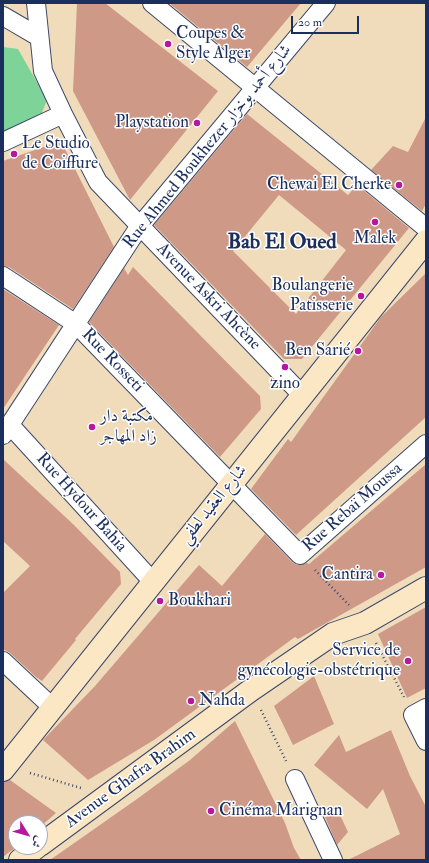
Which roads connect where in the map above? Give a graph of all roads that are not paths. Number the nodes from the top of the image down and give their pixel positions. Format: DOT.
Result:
graph roads {
  1 [pos="36,3"];
  2 [pos="326,3"];
  3 [pos="162,6"];
  4 [pos="3,16"];
  5 [pos="39,37"];
  6 [pos="256,87"];
  7 [pos="63,114"];
  8 [pos="3,142"];
  9 [pos="139,227"];
  10 [pos="426,228"];
  11 [pos="426,241"];
  12 [pos="3,276"];
  13 [pos="76,324"];
  14 [pos="302,395"];
  15 [pos="6,430"];
  16 [pos="426,444"];
  17 [pos="231,484"];
  18 [pos="153,582"];
  19 [pos="426,588"];
  20 [pos="3,661"];
  21 [pos="52,707"];
  22 [pos="419,711"];
  23 [pos="426,741"];
  24 [pos="4,768"];
  25 [pos="294,779"];
  26 [pos="48,839"];
  27 [pos="333,860"];
  1 -- 5 [label="street, Avenue Askri Ahcène"];
  2 -- 6 [label="street, Rue Ahmed Boukhezer شارع أحمد بوخزار"];
  3 -- 6 [label="street"];
  4 -- 5 [label="street"];
  5 -- 7 [label="street, Avenue Askri Ahcène"];
  6 -- 9 [label="street, Rue Ahmed Boukhezer شارع أحمد بوخزار"];
  6 -- 10 [label="street"];
  7 -- 8 [label="street"];
  7 -- 9 [label="street, Avenue Askri Ahcène"];
  9 -- 13 [label="street, Rue Ahmed Boukhezer شارع أحمد بوخزار"];
  9 -- 14 [label="street, Avenue Askri Ahcène"];
  11 -- 14 [label="main road, شارع العقيد لطفي"];
  12 -- 13 [label="street, Rue Rosseti"];
  13 -- 15 [label="street, Rue Ahmed Boukhezer شارع أحمد بوخزار"];
  13 -- 17 [label="street, Rue Rosseti"];
  14 -- 17 [label="main road, شارع العقيد لطفي"];
  15 -- 18 [label="street, Rue Hydour Bahia"];
  16 -- 17 [label="street, Rue Rebaï Moussa"];
  17 -- 18 [label="main road, شارع العقيد لطفي"];
  18 -- 21 [label="main road, شارع العقيد لطفي"];
  19 -- 26 [label="main road, Avenue Ghafra Brahim"];
  20 -- 21 [label="street"];
  21 -- 24 [label="main road, شارع العقيد لطفي"];
  22 -- 23 [label="street"];
  25 -- 27 [label="street"];
}
